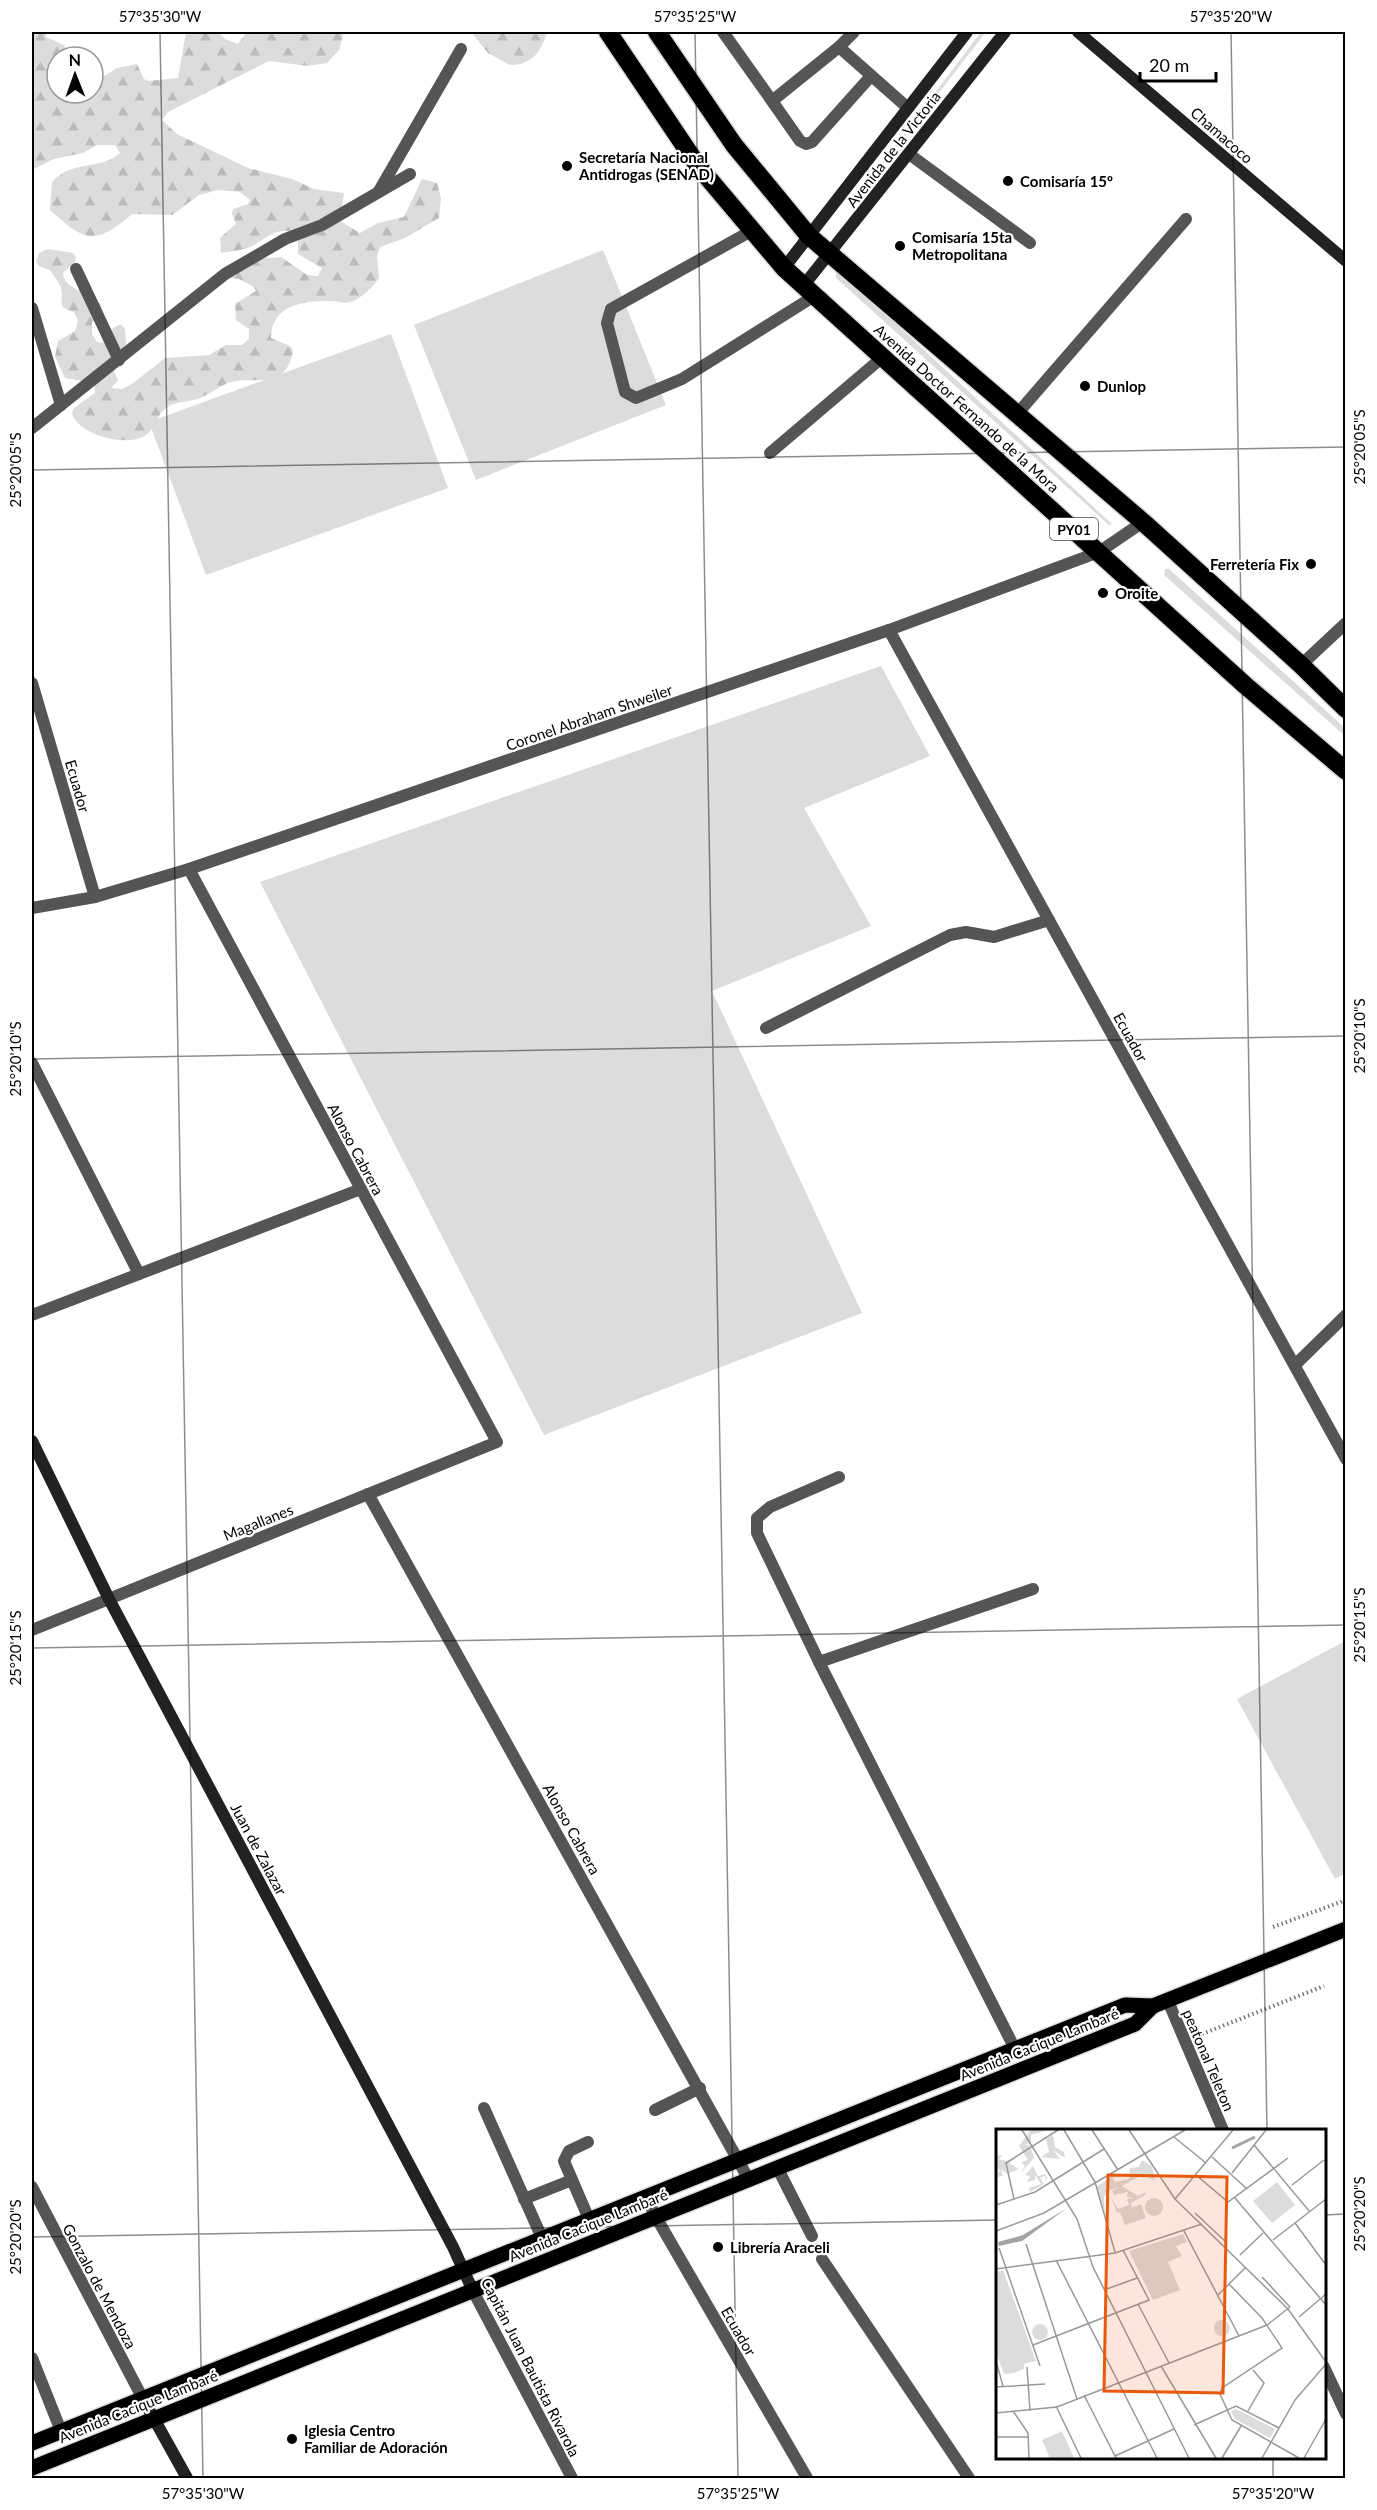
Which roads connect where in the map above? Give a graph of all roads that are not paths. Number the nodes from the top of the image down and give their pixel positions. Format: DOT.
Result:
graph roads {
  1 [pos="608,32"];
  2 [pos="657,32"];
  3 [pos="723,32"];
  4 [pos="854,32"];
  5 [pos="967,32"];
  6 [pos="1005,32"];
  7 [pos="1078,32"];
  8 [pos="838,47"];
  9 [pos="461,49"];
  10 [pos="871,76"];
  11 [pos="772,101"];
  12 [pos="908,108"];
  13 [pos="909,154"];
  14 [pos="410,174"];
  15 [pos="378,193"];
  16 [pos="1186,219"];
  17 [pos="753,230"];
  18 [pos="809,236"];
  19 [pos="1030,243"];
  20 [pos="830,254"];
  21 [pos="1346,261"];
  22 [pos="784,268"];
  23 [pos="76,269"];
  24 [pos="810,290"];
  25 [pos="32,308"];
  26 [pos="884,356"];
  27 [pos="119,360"];
  28 [pos="61,405"];
  29 [pos="1017,414"];
  30 [pos="32,428"];
  31 [pos="770,453"];
  32 [pos="1143,522"];
  33 [pos="1099,552"];
  34 [pos="1346,623"];
  35 [pos="889,630"];
  36 [pos="1301,664"];
  37 [pos="32,682"];
  38 [pos="1346,709"];
  39 [pos="1346,771"];
  40 [pos="189,869"];
  41 [pos="95,897"];
  42 [pos="32,908"];
  43 [pos="1049,920"];
  44 [pos="766,1028"];
  45 [pos="32,1063"];
  46 [pos="361,1189"];
  47 [pos="140,1274"];
  48 [pos="1346,1315"];
  49 [pos="32,1316"];
  50 [pos="1295,1365"];
  51 [pos="32,1441"];
  52 [pos="497,1442"];
  53 [pos="1346,1459"];
  54 [pos="839,1477"];
  55 [pos="368,1494"];
  56 [pos="1033,1589"];
  57 [pos="109,1599"];
  58 [pos="32,1630"];
  59 [pos="819,1662"];
  60 [pos="1346,1929"];
  61 [pos="1160,2004"];
  62 [pos="1015,2049"];
  63 [pos="700,2088"];
  64 [pos="484,2108"];
  65 [pos="655,2110"];
  66 [pos="1222,2129"];
  67 [pos="588,2142"];
  68 [pos="739,2159"];
  69 [pos="778,2169"];
  70 [pos="572,2180"];
  71 [pos="749,2180"];
  72 [pos="32,2187"];
  73 [pos="646,2197"];
  74 [pos="524,2199"];
  75 [pos="656,2217"];
  76 [pos="588,2219"];
  77 [pos="812,2236"];
  78 [pos="542,2238"];
  79 [pos="822,2259"];
  80 [pos="465,2270"];
  81 [pos="473,2290"];
  82 [pos="294,2338"];
  83 [pos="32,2358"];
  84 [pos="304,2359"];
  85 [pos="1326,2371"];
  86 [pos="142,2398"];
  87 [pos="1346,2414"];
  88 [pos="154,2419"];
  89 [pos="61,2431"];
  90 [pos="32,2443"];
  91 [pos="32,2468"];
  92 [pos="188,2478"];
  93 [pos="572,2478"];
  94 [pos="807,2478"];
  95 [pos="969,2478"];
  1 -- 17 [label="highway, Avenida Doctor Fernando de la Mora / PY01"];
  2 -- 18 [label="highway, Avenida Doctor Fernando de la Mora"];
  3 -- 11 [label="street"];
  4 -- 8 [label="street"];
  5 -- 12 [label="street, Avenida de la Victoria"];
  6 -- 13 [label="street, Avenida de la Victoria"];
  7 -- 21 [label="street, Chamacoco"];
  8 -- 10 [label="street"];
  8 -- 11 [label="street"];
  9 -- 15 [label="street"];
  10 -- 11 [label="street"];
  10 -- 12 [label="street"];
  12 -- 18 [label="street, Avenida de la Victoria"];
  13 -- 19 [label="street"];
  13 -- 20 [label="street, Avenida de la Victoria"];
  14 -- 15 [label="street"];
  15 -- 27 [label="street"];
  16 -- 29 [label="street"];
  17 -- 22 [label="highway, Avenida Doctor Fernando de la Mora / PY01"];
  17 -- 24 [label="street"];
  18 -- 20 [label="highway, Avenida Doctor Fernando de la Mora"];
  18 -- 22 [label="street, Avenida de la Victoria"];
  20 -- 24 [label="street, Avenida de la Victoria"];
  20 -- 29 [label="highway, Avenida Doctor Fernando de la Mora"];
  22 -- 24 [label="highway, Avenida Doctor Fernando de la Mora / PY01"];
  23 -- 27 [label="street"];
  24 -- 26 [label="highway, Avenida Doctor Fernando de la Mora / PY01"];
  25 -- 28 [label="street"];
  26 -- 31 [label="street"];
  26 -- 33 [label="highway, Avenida Doctor Fernando de la Mora / PY01"];
  27 -- 28 [label="street"];
  28 -- 30 [label="street"];
  29 -- 32 [label="highway, Avenida Doctor Fernando de la Mora"];
  32 -- 33 [label="street, Coronel Abraham Shweiler"];
  32 -- 36 [label="highway, Avenida Doctor Fernando de la Mora"];
  33 -- 35 [label="street, Coronel Abraham Shweiler"];
  33 -- 39 [label="highway, Avenida Doctor Fernando de la Mora / PY01"];
  34 -- 36 [label="street"];
  35 -- 40 [label="street, Coronel Abraham Shweiler"];
  35 -- 43 [label="street, Ecuador"];
  36 -- 38 [label="highway, Avenida Doctor Fernando de la Mora"];
  37 -- 41 [label="street, Ecuador"];
  40 -- 41 [label="street, Coronel Abraham Shweiler"];
  40 -- 46 [label="street, Alonso Cabrera"];
  41 -- 42 [label="street, Coronel Abraham Shweiler"];
  43 -- 44 [label="street"];
  43 -- 50 [label="street, Ecuador"];
  45 -- 47 [label="street"];
  46 -- 47 [label="street"];
  46 -- 52 [label="street, Alonso Cabrera"];
  47 -- 49 [label="street"];
  48 -- 50 [label="street"];
  50 -- 53 [label="street, Ecuador"];
  51 -- 57 [label="street, Juan de Zalazar"];
  52 -- 55 [label="street, Magallanes"];
  54 -- 59 [label="street"];
  55 -- 57 [label="street, Magallanes"];
  55 -- 63 [label="street, Alonso Cabrera"];
  56 -- 59 [label="street"];
  57 -- 58 [label="street, Magallanes"];
  57 -- 80 [label="street, Juan de Zalazar"];
  59 -- 62 [label="street"];
  60 -- 61 [label="main road, Avenida Cacique Lambaré"];
  61 -- 62 [label="main road, Avenida Cacique Lambaré"];
  61 -- 66 [label="street, peatonal Teleton"];
  61 -- 69 [label="main road, Avenida Cacique Lambaré"];
  62 -- 68 [label="main road, Avenida Cacique Lambaré"];
  63 -- 65 [label="street"];
  63 -- 68 [label="street, Alonso Cabrera"];
  64 -- 74 [label="street"];
  67 -- 70 [label="street"];
  68 -- 71 [label="street, Alonso Cabrera"];
  68 -- 73 [label="main road, Avenida Cacique Lambaré"];
  69 -- 71 [label="main road, Avenida Cacique Lambaré"];
  69 -- 77 [label="street"];
  70 -- 74 [label="street"];
  70 -- 76 [label="street"];
  71 -- 75 [label="main road, Avenida Cacique Lambaré"];
  72 -- 86 [label="street, Gonzalo de Mendoza"];
  73 -- 75 [label="street, Ecuador"];
  73 -- 76 [label="main road, Avenida Cacique Lambaré"];
  74 -- 78 [label="street"];
  75 -- 81 [label="main road, Avenida Cacique Lambaré"];
  75 -- 94 [label="street, Ecuador"];
  76 -- 78 [label="main road, Avenida Cacique Lambaré"];
  78 -- 80 [label="main road, Avenida Cacique Lambaré"];
  79 -- 95 [label="street"];
  80 -- 81 [label="street, Capitán Juan Bautista Rivarola"];
  80 -- 82 [label="main road, Avenida Cacique Lambaré"];
  81 -- 84 [label="main road, Avenida Cacique Lambaré"];
  81 -- 93 [label="street, Capitán Juan Bautista Rivarola"];
  82 -- 84 [label="main road"];
  82 -- 86 [label="main road, Avenida Cacique Lambaré"];
  83 -- 89 [label="street"];
  84 -- 88 [label="main road, Avenida Cacique Lambaré"];
  85 -- 87 [label="street"];
  86 -- 88 [label="street"];
  86 -- 89 [label="main road, Avenida Cacique Lambaré"];
  88 -- 91 [label="main road, Avenida Cacique Lambaré"];
  88 -- 92 [label="street"];
  89 -- 90 [label="main road, Avenida Cacique Lambaré"];
}
